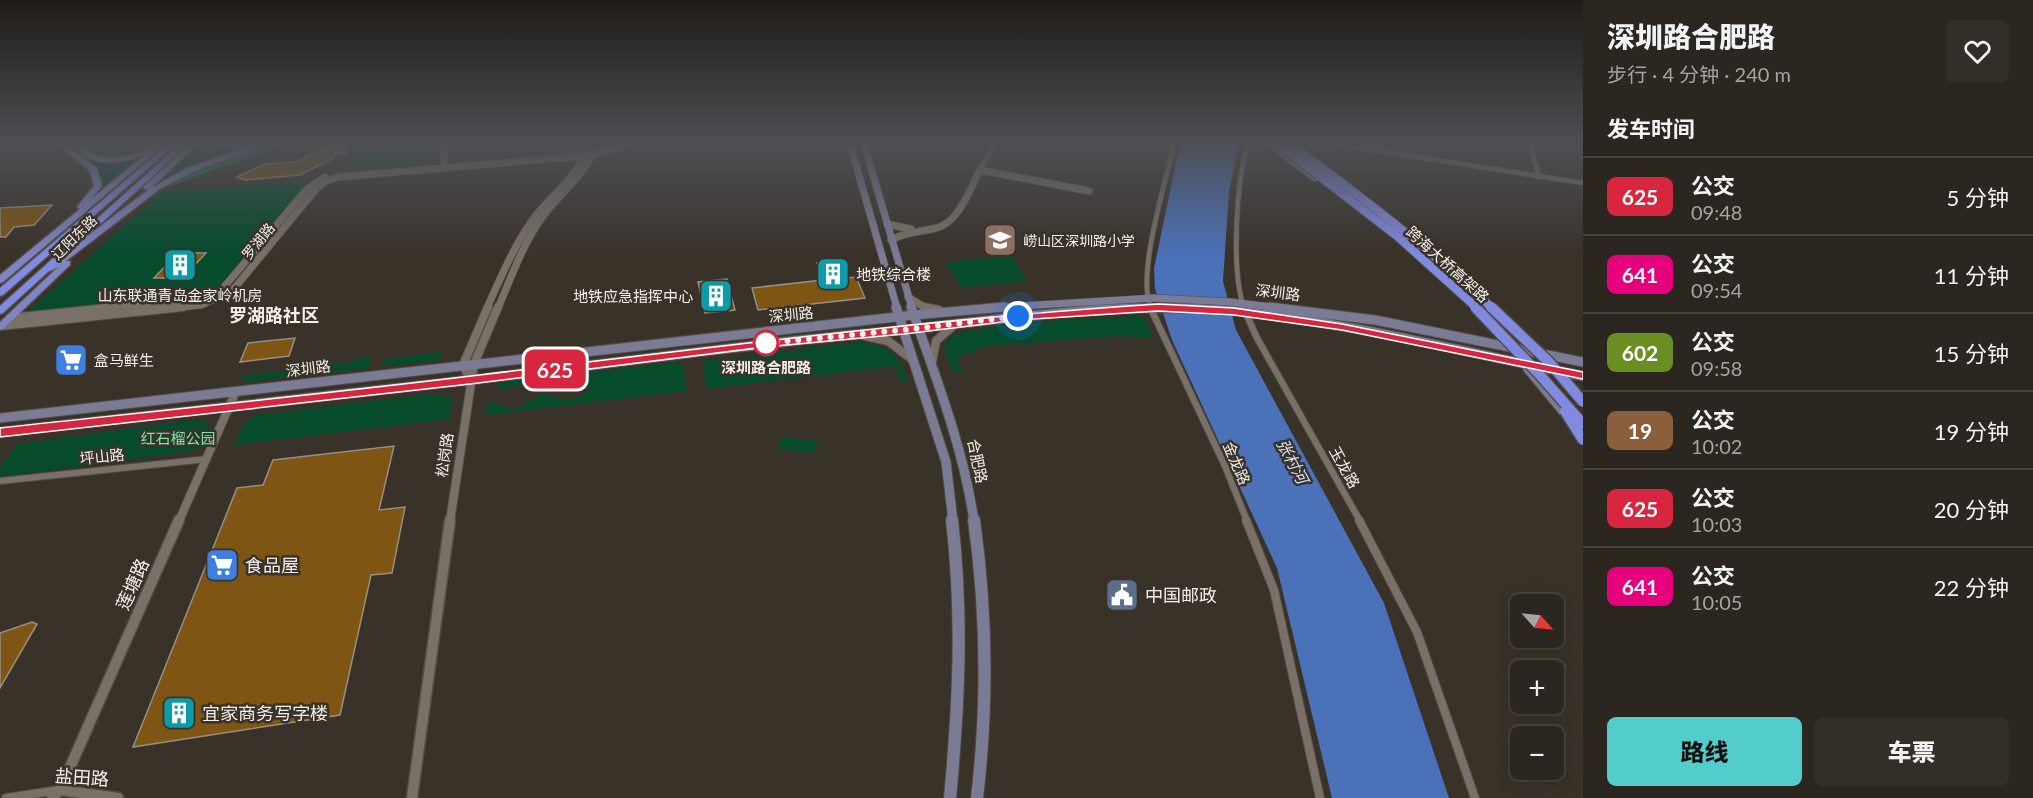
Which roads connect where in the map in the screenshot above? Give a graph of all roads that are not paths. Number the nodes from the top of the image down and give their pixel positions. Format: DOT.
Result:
graph roads {
  1 [pos="97,181"];
  2 [pos="119,181"];
  3 [pos="129,181"];
  4 [pos="144,181"];
  5 [pos="154,181"];
  6 [pos="167,181"];
  7 [pos="317,181"];
  8 [pos="326,181"];
  9 [pos="568,181"];
  10 [pos="575,181"];
  11 [pos="861,181"];
  12 [pos="875,181"];
  13 [pos="974,181"];
  14 [pos="1038,181"];
  15 [pos="1166,181"];
  16 [pos="1242,181"];
  17 [pos="1321,181"];
  18 [pos="1327,181"];
  19 [pos="1341,181"];
  20 [pos="1341,181"];
  21 [pos="1089,191"];
  22 [pos="109,222"];
  23 [pos="887,224"];
  24 [pos="920,230"];
  25 [pos="60,232"];
  26 [pos="891,240"];
  27 [pos="23,272"];
  28 [pos="0,280"];
  29 [pos="25,289"];
  30 [pos="0,292"];
  31 [pos="908,297"];
  32 [pos="1150,298"];
  33 [pos="1242,303"];
  34 [pos="1154,308"];
  35 [pos="0,311"];
  36 [pos="963,311"];
  37 [pos="1245,313"];
  38 [pos="914,315"];
  39 [pos="899,317"];
  40 [pos="10,318"];
  41 [pos="955,324"];
  42 [pos="1,327"];
  43 [pos="920,328"];
  44 [pos="904,330"];
  45 [pos="856,335"];
  46 [pos="1506,346"];
  47 [pos="1546,355"];
  48 [pos="913,360"];
  49 [pos="932,362"];
  50 [pos="1583,362"];
  51 [pos="1522,363"];
  52 [pos="474,364"];
  53 [pos="463,365"];
  54 [pos="1551,369"];
  55 [pos="1582,376"];
  56 [pos="470,380"];
  57 [pos="1546,380"];
  58 [pos="1567,381"];
  59 [pos="236,392"];
  60 [pos="1583,394"];
  61 [pos="1583,402"];
  62 [pos="229,408"];
  63 [pos="0,418"];
  64 [pos="1583,424"];
  65 [pos="0,432"];
  66 [pos="1583,439"];
  67 [pos="207,459"];
  68 [pos="0,481"];
  69 [pos="56,794"];
  70 [pos="6,798"];
  71 [pos="118,798"];
  72 [pos="412,798"];
  73 [pos="950,798"];
  74 [pos="977,798"];
  75 [pos="1320,798"];
  76 [pos="1475,798"];
  1 -- 25 [label="main road"];
  2 -- 25 [label="main road, 辽阳东路"];
  3 -- 27 [label="highway, 辽阳东路"];
  4 -- 29 [label="highway, 辽阳东路"];
  5 -- 22 [label="main road, 辽阳东路"];
  6 -- 22 [label="main road"];
  7 -- 40 [label="street"];
  8 -- 42 [label="street, 罗湖路"];
  9 -- 53 [label="street"];
  10 -- 52 [label="street"];
  11 -- 39 [label="main road, 合肥路"];
  12 -- 23 [label="main road, 合肥路"];
  13 -- 24 [label="street"];
  14 -- 21 [label="street"];
  15 -- 32 [label="street, 金龙路"];
  16 -- 33 [label="street, 玉龙路"];
  17 -- 46 [label="main road"];
  18 -- 57 [label="highway, 跨海大桥高架路, bridge"];
  19 -- 47 [label="main road"];
  20 -- 58 [label="highway, 跨海大桥高架路, bridge"];
  22 -- 29 [label="main road"];
  22 -- 40 [label="main road, 辽阳东路"];
  23 -- 24 [label="street"];
  23 -- 26 [label="main road, 合肥路"];
  24 -- 26 [label="street"];
  25 -- 27 [label="main road"];
  25 -- 28 [label="main road, 辽阳东路"];
  26 -- 31 [label="main road, 合肥路"];
  27 -- 30 [label="highway, 辽阳东路"];
  29 -- 35 [label="highway, 辽阳东路"];
  31 -- 36 [label="street"];
  31 -- 38 [label="main road, 合肥路"];
  32 -- 33 [label="main road, 深圳路, bridge"];
  32 -- 34 [label="street, 金龙路"];
  32 -- 36 [label="main road, 深圳路"];
  33 -- 37 [label="street, 玉龙路"];
  33 -- 46 [label="main road, 深圳路"];
  34 -- 37 [label="main road, 深圳路"];
  34 -- 41 [label="main road, 深圳路"];
  34 -- 75 [label="street, 金龙路"];
  36 -- 38 [label="main road, 深圳路"];
  37 -- 51 [label="main road, 深圳路"];
  37 -- 76 [label="street, 玉龙路"];
  38 -- 39 [label="main road, 深圳路"];
  38 -- 43 [label="main road, 合肥路"];
  39 -- 44 [label="main road, 合肥路"];
  39 -- 52 [label="main road, 深圳路"];
  40 -- 42 [label="main road, 辽阳东路"];
  41 -- 43 [label="main road, 深圳路"];
  41 -- 49 [label="street"];
  43 -- 44 [label="main road, 深圳路"];
  43 -- 49 [label="main road, 合肥路"];
  44 -- 45 [label="main road, 深圳路"];
  44 -- 48 [label="main road, 合肥路"];
  45 -- 48 [label="street"];
  45 -- 56 [label="main road, 深圳路"];
  46 -- 47 [label="main road, 深圳路"];
  46 -- 51 [label="main road"];
  47 -- 50 [label="main road, 深圳路"];
  47 -- 54 [label="main road"];
  48 -- 73 [label="main road, 合肥路"];
  49 -- 74 [label="main road, 合肥路"];
  51 -- 54 [label="main road, 深圳路"];
  51 -- 66 [label="main road"];
  52 -- 53 [label="main road, 深圳路"];
  52 -- 56 [label="street, 松岗路"];
  53 -- 56 [label="street"];
  53 -- 59 [label="main road, 深圳路"];
  54 -- 55 [label="main road, 深圳路"];
  54 -- 61 [label="main road"];
  56 -- 62 [label="main road, 深圳路"];
  56 -- 72 [label="street, 松岗路"];
  57 -- 64 [label="highway, 跨海大桥高架路, bridge"];
  57 -- 66 [label="highway, bridge"];
  58 -- 60 [label="highway, bridge"];
  58 -- 61 [label="highway, 跨海大桥高架路, bridge"];
  59 -- 62 [label="street, 莲塘路"];
  59 -- 63 [label="main road, 深圳路"];
  62 -- 65 [label="main road, 深圳路"];
  62 -- 67 [label="street, 莲塘路"];
  67 -- 68 [label="street, 坪山路"];
  67 -- 69 [label="street, 莲塘路"];
  69 -- 70 [label="street, 盐田路"];
  69 -- 71 [label="street, 盐田路"];
}
